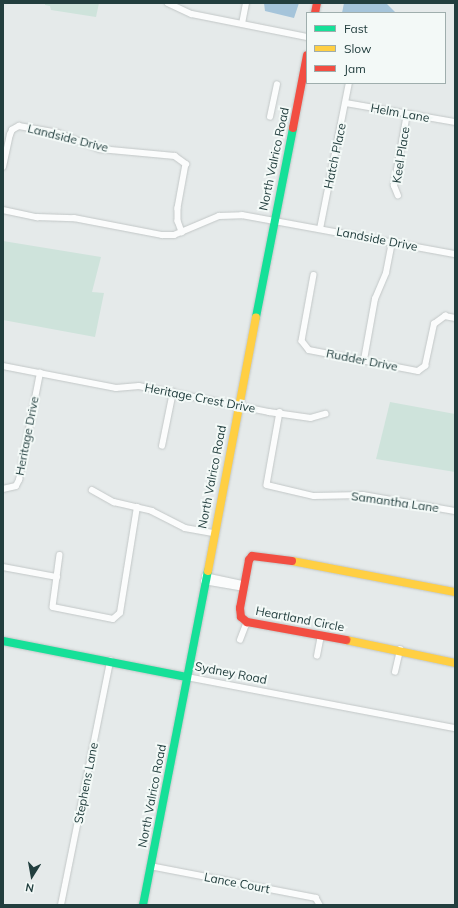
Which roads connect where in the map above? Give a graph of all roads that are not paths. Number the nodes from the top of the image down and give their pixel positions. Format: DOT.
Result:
graph roads {
  1 [pos="168,3"];
  2 [pos="246,3"];
  3 [pos="242,24"];
  4 [pos="306,37"];
  5 [pos="306,60"];
  6 [pos="350,84"];
  7 [pos="277,85"];
  8 [pos="346,103"];
  9 [pos="407,114"];
  10 [pos="270,117"];
  11 [pos="455,122"];
  12 [pos="3,167"];
  13 [pos="398,196"];
  14 [pos="3,210"];
  15 [pos="274,220"];
  16 [pos="320,229"];
  17 [pos="182,232"];
  18 [pos="392,242"];
  19 [pos="455,254"];
  20 [pos="314,275"];
  21 [pos="455,318"];
  22 [pos="364,360"];
  23 [pos="3,366"];
  24 [pos="40,373"];
  25 [pos="173,392"];
  26 [pos="238,406"];
  27 [pos="280,412"];
  28 [pos="325,414"];
  29 [pos="162,446"];
  30 [pos="3,488"];
  31 [pos="92,490"];
  32 [pos="137,507"];
  33 [pos="455,511"];
  34 [pos="213,533"];
  35 [pos="60,555"];
  36 [pos="3,567"];
  37 [pos="57,577"];
  38 [pos="204,578"];
  39 [pos="244,586"];
  40 [pos="455,592"];
  41 [pos="247,622"];
  42 [pos="321,635"];
  43 [pos="240,640"];
  44 [pos="3,641"];
  45 [pos="400,650"];
  46 [pos="317,656"];
  47 [pos="110,661"];
  48 [pos="455,663"];
  49 [pos="395,672"];
  50 [pos="187,676"];
  51 [pos="455,728"];
  52 [pos="150,866"];
  53 [pos="61,905"];
  54 [pos="142,905"];
  55 [pos="320,905"];
  1 -- 3 [label="street"];
  2 -- 3 [label="street"];
  3 -- 4 [label="street"];
  5 -- 15 [label="street, North Valrico Road"];
  6 -- 8 [label="street, Hatch Place"];
  7 -- 10 [label="street"];
  8 -- 9 [label="street, Helm Lane"];
  8 -- 16 [label="street, Hatch Place"];
  9 -- 11 [label="street, Helm Lane"];
  9 -- 13 [label="street, Keel Place"];
  12 -- 17 [label="street, Landside Drive"];
  14 -- 17 [label="street, Landside Drive"];
  15 -- 16 [label="street, Landside Drive"];
  15 -- 17 [label="street, Landside Drive"];
  15 -- 26 [label="street, North Valrico Road"];
  16 -- 18 [label="street, Landside Drive"];
  18 -- 19 [label="street, Landside Drive"];
  18 -- 22 [label="street"];
  20 -- 22 [label="street, Rudder Drive"];
  21 -- 22 [label="street, Rudder Drive"];
  23 -- 24 [label="street, Heritage Crest Drive"];
  24 -- 25 [label="street, Heritage Crest Drive"];
  24 -- 30 [label="street, Heritage Drive"];
  25 -- 26 [label="street, Heritage Crest Drive"];
  25 -- 29 [label="street"];
  26 -- 27 [label="street, Heritage Crest Drive"];
  26 -- 34 [label="street, North Valrico Road"];
  27 -- 28 [label="street, Heritage Crest Drive"];
  27 -- 33 [label="street, Samantha Lane"];
  31 -- 32 [label="street"];
  32 -- 34 [label="street"];
  32 -- 37 [label="street"];
  34 -- 38 [label="street, North Valrico Road"];
  35 -- 37 [label="street"];
  36 -- 37 [label="street"];
  38 -- 39 [label="street"];
  38 -- 50 [label="street, North Valrico Road"];
  39 -- 40 [label="street, Heartland Circle"];
  39 -- 41 [label="street, Heartland Circle"];
  41 -- 42 [label="street, Heartland Circle"];
  41 -- 43 [label="street"];
  42 -- 45 [label="street, Heartland Circle"];
  42 -- 46 [label="street"];
  44 -- 47 [label="street, Sydney Road"];
  45 -- 48 [label="street, Heartland Circle"];
  45 -- 49 [label="street"];
  47 -- 50 [label="street, Sydney Road"];
  47 -- 53 [label="street, Stephens Lane"];
  50 -- 51 [label="street, Sydney Road"];
  50 -- 52 [label="street, North Valrico Road"];
  52 -- 54 [label="street, North Valrico Road"];
  52 -- 55 [label="street, Lance Court"];
}
